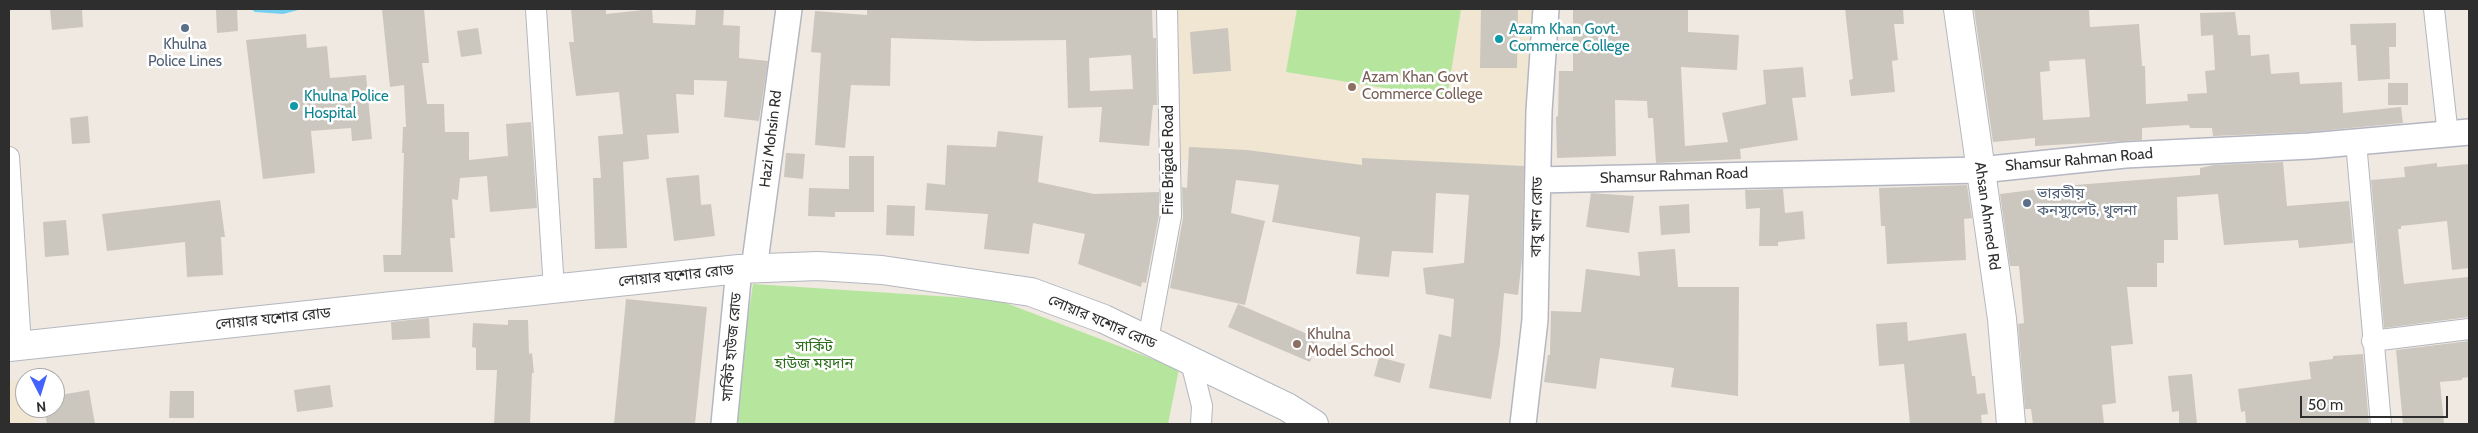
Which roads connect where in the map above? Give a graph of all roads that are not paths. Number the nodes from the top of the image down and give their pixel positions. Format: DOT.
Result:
graph roads {
  1 [pos="536,9"];
  2 [pos="788,9"];
  3 [pos="1167,9"];
  4 [pos="1546,9"];
  5 [pos="1958,9"];
  6 [pos="2434,9"];
  7 [pos="2458,134"];
  8 [pos="2356,142"];
  9 [pos="9,157"];
  10 [pos="1980,170"];
  11 [pos="1538,180"];
  12 [pos="747,269"];
  13 [pos="554,289"];
  14 [pos="2469,329"];
  15 [pos="1148,340"];
  16 [pos="2372,341"];
  17 [pos="15,347"];
  18 [pos="1194,362"];
  19 [pos="724,424"];
  20 [pos="1201,424"];
  21 [pos="1314,424"];
  22 [pos="1523,424"];
  23 [pos="2011,424"];
  24 [pos="2381,424"];
  1 -- 13 [label="street"];
  2 -- 12 [label="street, Hazi Mohsin Rd"];
  3 -- 15 [label="street, Fire Brigade Road"];
  4 -- 11 [label="street, বাবু খান রোড"];
  5 -- 10 [label="main road, Ahsan Ahmed Rd"];
  6 -- 7 [label="street"];
  7 -- 8 [label="street, Shamsur Rahman Road"];
  8 -- 10 [label="street, Shamsur Rahman Road"];
  8 -- 16 [label="street"];
  9 -- 17 [label="street"];
  10 -- 11 [label="street, Shamsur Rahman Road"];
  10 -- 23 [label="main road, Ahsan Ahmed Rd"];
  11 -- 22 [label="street, বাবু খান রোড"];
  12 -- 13 [label="main road, লোয়ার যশোর রোড"];
  12 -- 15 [label="main road, লোয়ার যশোর রোড"];
  12 -- 19 [label="street, সার্কিট হাউজ রোড"];
  13 -- 17 [label="main road, লোয়ার যশোর রোড"];
  14 -- 16 [label="street"];
  15 -- 18 [label="main road, লোয়ার যশোর রোড"];
  16 -- 24 [label="street"];
  18 -- 20 [label="street"];
  18 -- 21 [label="main road, লোয়ার যশোর রোড"];
}
